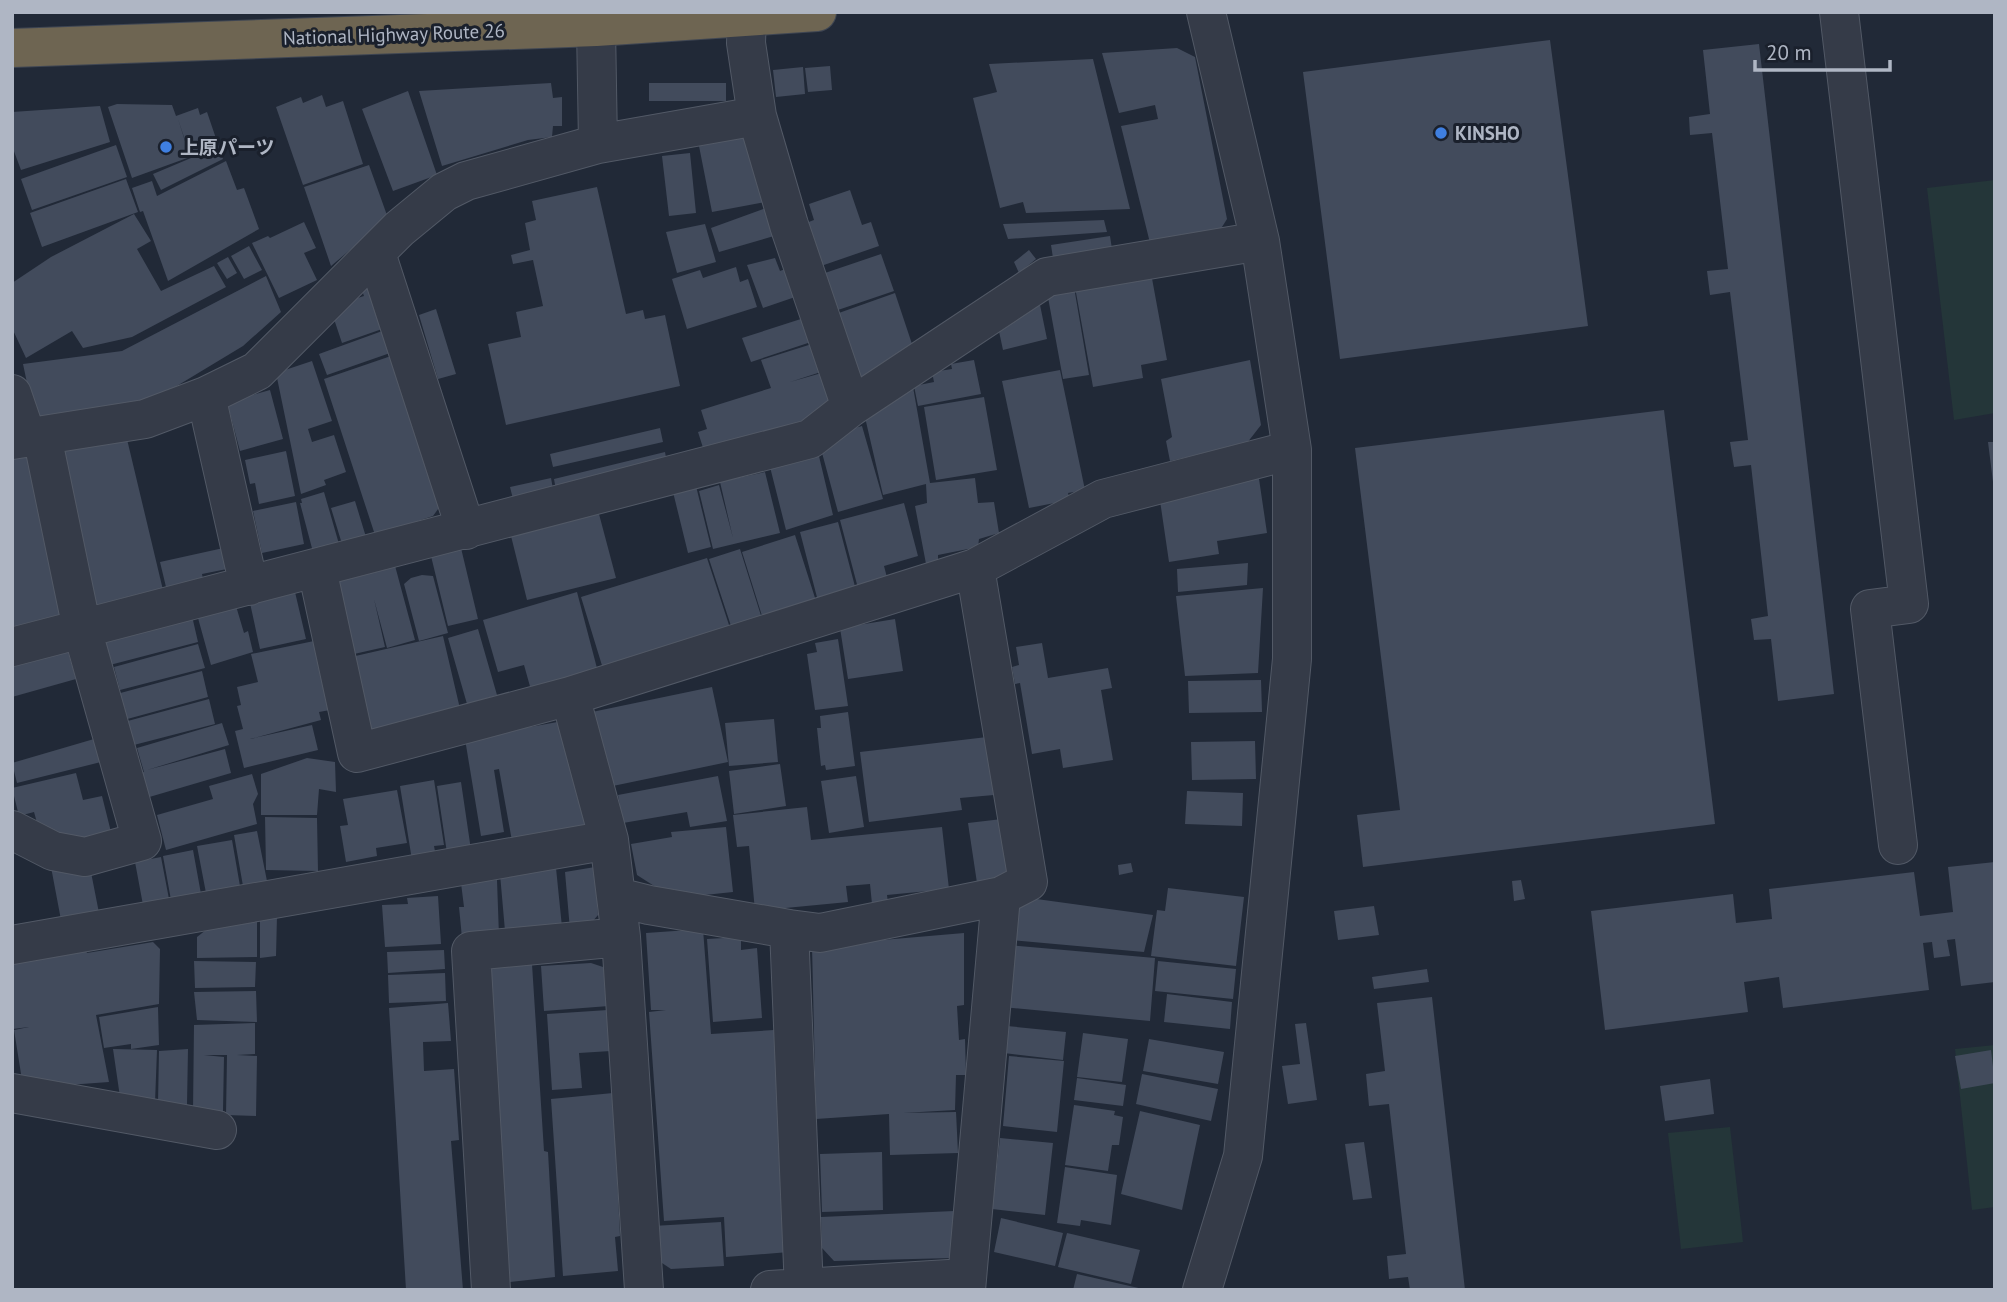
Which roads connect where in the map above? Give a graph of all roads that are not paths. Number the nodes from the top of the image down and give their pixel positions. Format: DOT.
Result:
graph roads {
  1 [pos="817,12"];
  2 [pos="1206,12"];
  3 [pos="1839,12"];
  4 [pos="730,15"];
  5 [pos="596,27"];
  6 [pos="12,48"];
  7 [pos="757,116"];
  8 [pos="598,144"];
  9 [pos="1259,241"];
  10 [pos="376,253"];
  11 [pos="12,394"];
  12 [pos="206,396"];
  13 [pos="851,407"];
  14 [pos="27,438"];
  15 [pos="1292,450"];
  16 [pos="466,530"];
  17 [pos="975,568"];
  18 [pos="317,569"];
  19 [pos="249,586"];
  20 [pos="82,629"];
  21 [pos="12,647"];
  22 [pos="570,696"];
  23 [pos="12,830"];
  24 [pos="609,840"];
  25 [pos="1898,845"];
  26 [pos="1001,895"];
  27 [pos="617,897"];
  28 [pos="789,929"];
  29 [pos="621,937"];
  30 [pos="12,945"];
  31 [pos="12,1093"];
  32 [pos="217,1130"];
  33 [pos="966,1284"];
  34 [pos="793,1289"];
  35 [pos="491,1290"];
  36 [pos="644,1290"];
  37 [pos="1202,1290"];
  1 -- 4 [label="highway, National Highway Route 26"];
  2 -- 9 [label="street"];
  3 -- 25 [label="street"];
  4 -- 5 [label="highway, National Highway Route 26"];
  4 -- 7 [label="street"];
  5 -- 6 [label="highway, National Highway Route 26"];
  5 -- 8 [label="street"];
  7 -- 8 [label="street"];
  7 -- 13 [label="street"];
  8 -- 10 [label="street"];
  9 -- 13 [label="street"];
  9 -- 15 [label="street"];
  10 -- 12 [label="street"];
  10 -- 16 [label="street"];
  11 -- 14 [label="street"];
  12 -- 14 [label="street"];
  12 -- 19 [label="street"];
  13 -- 16 [label="street"];
  14 -- 20 [label="street"];
  15 -- 17 [label="street"];
  15 -- 37 [label="street"];
  16 -- 18 [label="street"];
  17 -- 22 [label="street"];
  17 -- 26 [label="street"];
  18 -- 19 [label="street"];
  18 -- 22 [label="street"];
  19 -- 20 [label="street"];
  20 -- 21 [label="street"];
  20 -- 23 [label="street"];
  22 -- 24 [label="street"];
  24 -- 27 [label="street"];
  24 -- 30 [label="street"];
  26 -- 28 [label="street"];
  26 -- 33 [label="street"];
  27 -- 28 [label="street"];
  27 -- 29 [label="street"];
  28 -- 34 [label="street"];
  29 -- 35 [label="street"];
  29 -- 36 [label="street"];
  31 -- 32 [label="street"];
  33 -- 34 [label="street"];
}
